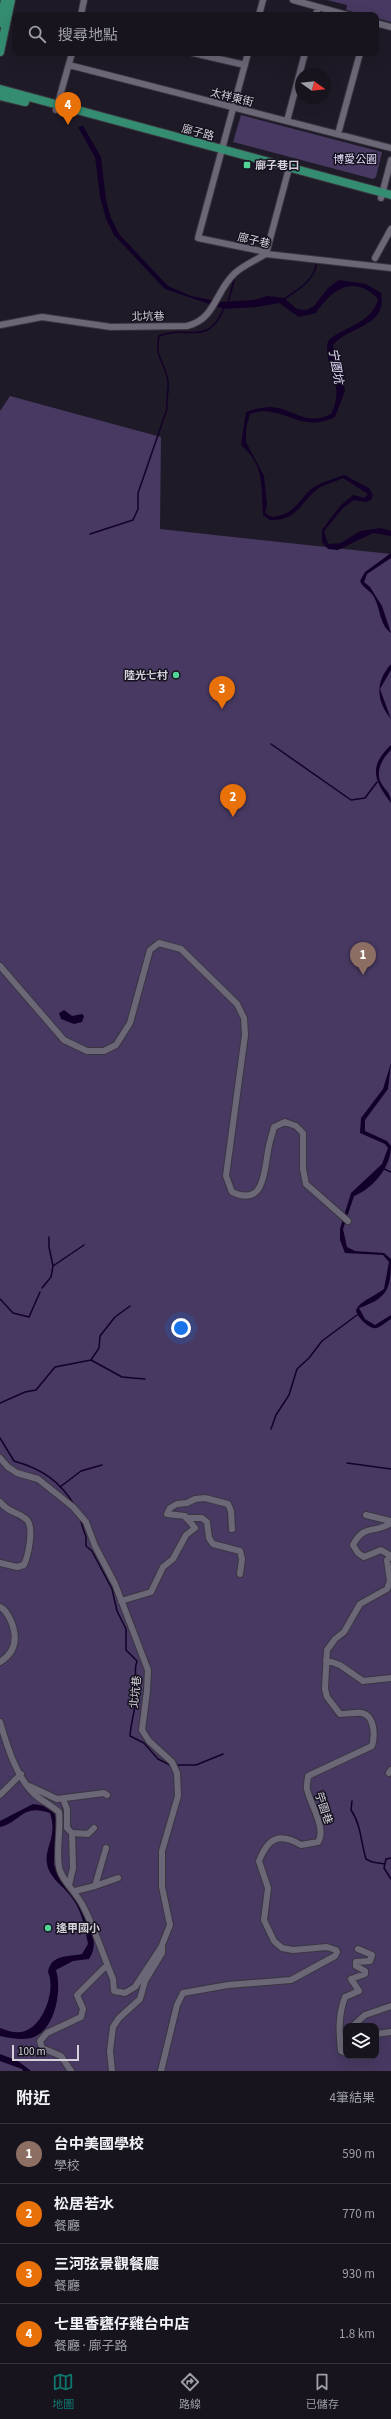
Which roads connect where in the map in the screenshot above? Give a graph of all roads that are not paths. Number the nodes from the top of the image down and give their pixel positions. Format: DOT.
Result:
graph roads {
  1 [pos="5,0"];
  2 [pos="11,0"];
  3 [pos="84,0"];
  4 [pos="263,0"];
  5 [pos="293,0"];
  6 [pos="318,7"];
  7 [pos="82,12"];
  8 [pos="260,12"];
  9 [pos="317,12"];
  10 [pos="336,12"];
  11 [pos="0,23"];
  12 [pos="379,24"];
  13 [pos="391,27"];
  14 [pos="0,52"];
  15 [pos="71,56"];
  16 [pos="206,56"];
  17 [pos="247,56"];
  18 [pos="304,56"];
  19 [pos="359,56"];
  20 [pos="69,65"];
  21 [pos="245,65"];
  22 [pos="0,89"];
  23 [pos="0,96"];
  24 [pos="56,108"];
  25 [pos="233,108"];
  26 [pos="287,122"];
  27 [pos="338,134"];
  28 [pos="391,148"];
  29 [pos="220,152"];
  30 [pos="391,160"];
  31 [pos="289,170"];
  32 [pos="382,195"];
  33 [pos="391,196"];
  34 [pos="391,200"];
  35 [pos="391,229"];
  36 [pos="266,254"];
  37 [pos="375,258"];
  38 [pos="391,268"];
  39 [pos="0,325"];
  40 [pos="0,966"];
  41 [pos="348,1221"];
  42 [pos="0,1458"];
  43 [pos="0,1502"];
  44 [pos="366,1515"];
  45 [pos="186,1518"];
  46 [pos="391,1522"];
  47 [pos="232,1529"];
  48 [pos="391,1556"];
  49 [pos="0,1563"];
  50 [pos="240,1574"];
  51 [pos="122,1601"];
  52 [pos="0,1606"];
  53 [pos="326,1660"];
  54 [pos="0,1662"];
  55 [pos="391,1678"];
  56 [pos="0,1722"];
  57 [pos="20,1774"];
  58 [pos="28,1786"];
  59 [pos="0,1795"];
  60 [pos="107,1795"];
  61 [pos="63,1799"];
  62 [pos="94,1828"];
  63 [pos="72,1834"];
  64 [pos="106,1848"];
  65 [pos="118,1878"];
  66 [pos="69,1885"];
  67 [pos="96,1886"];
  68 [pos="75,1891"];
  69 [pos="162,1945"];
  70 [pos="358,1949"];
  71 [pos="107,1965"];
  72 [pos="391,2006"];
  73 [pos="356,2023"];
  74 [pos="391,2032"];
  75 [pos="343,2033"];
  76 [pos="379,2034"];
  77 [pos="343,2052"];
  78 [pos="71,2071"];
  79 [pos="112,2071"];
  80 [pos="161,2071"];
  1 -- 11 [label="main road"];
  2 -- 14 [label="main road"];
  3 -- 7 [label="street"];
  4 -- 8 [label="street"];
  5 -- 6 [label="street"];
  6 -- 9 [label="street"];
  6 -- 10 [label="street"];
  12 -- 13 [label="street"];
  15 -- 20 [label="street"];
  16 -- 21 [label="street"];
  17 -- 21 [label="street"];
  18 -- 26 [label="street"];
  19 -- 27 [label="street"];
  20 -- 24 [label="street"];
  20 -- 25 [label="street, 太祥東街"];
  21 -- 25 [label="street"];
  22 -- 24 [label="main road, 廍子路"];
  23 -- 24 [label="main road, 廍子路"];
  24 -- 29 [label="main road, 廍子路"];
  25 -- 26 [label="street, 太祥東街"];
  25 -- 29 [label="street"];
  26 -- 27 [label="street, 太祥東街"];
  27 -- 28 [label="street, 太祥東街"];
  29 -- 31 [label="main road, 廍子路"];
  29 -- 36 [label="street, 廍子巷"];
  30 -- 32 [label="street"];
  31 -- 32 [label="main road, 廍子路"];
  31 -- 36 [label="street"];
  32 -- 33 [label="main road, 廍子路"];
  32 -- 34 [label="main road, 廍子路"];
  35 -- 37 [label="street"];
  36 -- 38 [label="street, 廍子巷"];
  36 -- 39 [label="street, 北坑巷"];
  40 -- 41 [label="street"];
  42 -- 51 [label="street, 北坑巷"];
  43 -- 49 [label="street"];
  44 -- 46 [label="street"];
  45 -- 47 [label="street"];
  45 -- 50 [label="street"];
  45 -- 51 [label="street"];
  46 -- 48 [label="street"];
  48 -- 53 [label="street, 苧園巷"];
  51 -- 69 [label="street, 北坑巷"];
  52 -- 54 [label="street"];
  53 -- 55 [label="street"];
  53 -- 80 [label="street, 苧園巷"];
  56 -- 57 [label="street, 北坑巷"];
  57 -- 58 [label="street, 北坑巷"];
  57 -- 59 [label="street"];
  58 -- 61 [label="street"];
  58 -- 66 [label="street, 北坑巷"];
  60 -- 61 [label="street"];
  61 -- 63 [label="street"];
  62 -- 63 [label="street"];
  63 -- 66 [label="street"];
  64 -- 67 [label="street"];
  65 -- 67 [label="street"];
  66 -- 68 [label="street, 北坑巷"];
  67 -- 68 [label="street"];
  68 -- 71 [label="street, 北坑巷"];
  69 -- 71 [label="street, 北坑巷"];
  69 -- 79 [label="street, 北坑巷"];
  70 -- 75 [label="street"];
  71 -- 78 [label="street"];
  72 -- 73 [label="street"];
  74 -- 76 [label="street"];
  75 -- 77 [label="street"];
}
